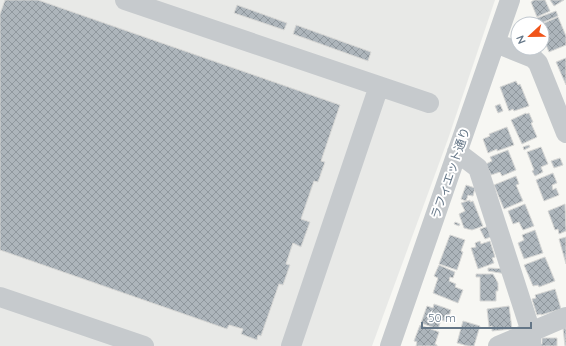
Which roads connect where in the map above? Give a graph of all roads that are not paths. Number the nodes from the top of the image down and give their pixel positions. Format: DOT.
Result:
graph roads {
  1 [pos="124,0"];
  2 [pos="510,0"];
  3 [pos="496,43"];
  4 [pos="379,86"];
  5 [pos="560,101"];
  6 [pos="429,103"];
  7 [pos="566,133"];
  8 [pos="458,152"];
  9 [pos="0,297"];
  10 [pos="566,317"];
  11 [pos="531,339"];
  12 [pos="144,346"];
  13 [pos="291,346"];
  14 [pos="390,346"];
  15 [pos="498,346"];
  1 -- 4 [label="street"];
  2 -- 3 [label="street, ラフィエット通り"];
  3 -- 5 [label="street"];
  3 -- 8 [label="street, ラフィエット通り"];
  4 -- 6 [label="street"];
  4 -- 13 [label="street"];
  5 -- 7 [label="street"];
  8 -- 11 [label="street"];
  8 -- 14 [label="street, ラフィエット通り"];
  9 -- 12 [label="street"];
  10 -- 11 [label="street"];
  11 -- 15 [label="street"];
}
